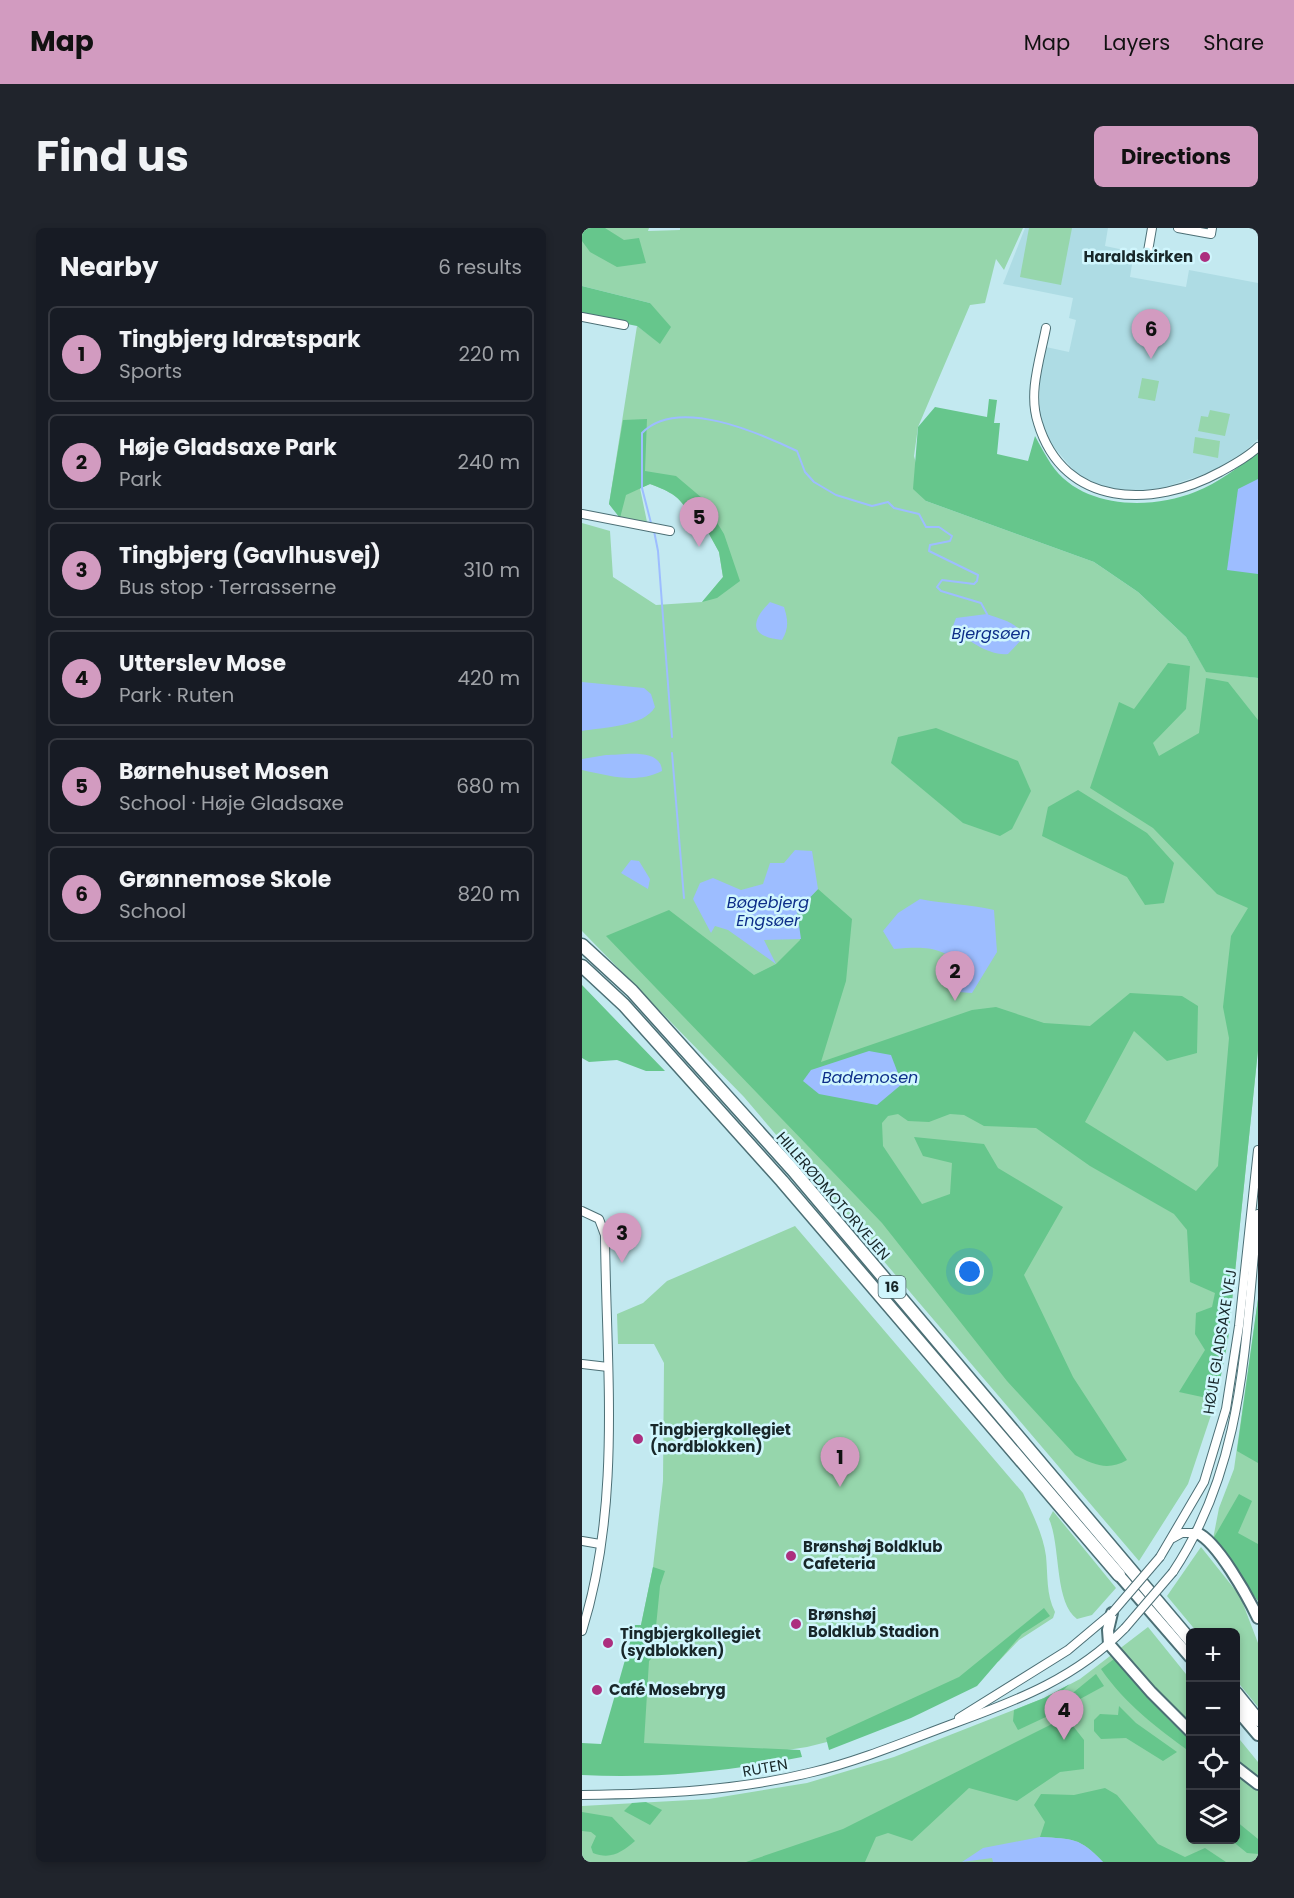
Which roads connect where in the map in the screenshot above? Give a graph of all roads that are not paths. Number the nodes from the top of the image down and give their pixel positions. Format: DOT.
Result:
graph roads {
  1 [pos="1152,228"];
  2 [pos="1178,228"];
  3 [pos="1212,228"];
  4 [pos="1147,257"];
  5 [pos="582,317"];
  6 [pos="624,325"];
  7 [pos="1046,328"];
  8 [pos="1258,447"];
  9 [pos="582,514"];
  10 [pos="670,531"];
  11 [pos="582,945"];
  12 [pos="582,966"];
  13 [pos="1258,1150"];
  14 [pos="582,1210"];
  15 [pos="1258,1214"];
  16 [pos="582,1364"];
  17 [pos="608,1367"];
  18 [pos="1197,1533"];
  19 [pos="1173,1538"];
  20 [pos="582,1541"];
  21 [pos="600,1544"];
  22 [pos="1119,1575"];
  23 [pos="1112,1613"];
  24 [pos="1258,1618"];
  25 [pos="582,1631"];
  26 [pos="1186,1634"];
  27 [pos="1109,1644"];
  28 [pos="1186,1651"];
  29 [pos="1240,1698"];
  30 [pos="1240,1714"];
  31 [pos="1258,1720"];
  32 [pos="1186,1726"];
  33 [pos="945,1727"];
  34 [pos="1258,1735"];
  35 [pos="1240,1770"];
  36 [pos="1258,1784"];
  37 [pos="582,1795"];
  1 -- 4 [label="street"];
  2 -- 3 [label="street"];
  5 -- 6 [label="street"];
  7 -- 8 [label="street"];
  9 -- 10 [label="street"];
  11 -- 26 [label="highway, HILLERØDMOTORVEJEN / 16"];
  12 -- 22 [label="highway, HILLERØDMOTORVEJEN / 16"];
  13 -- 19 [label="street, HØJE GLADSAXE VEJ"];
  14 -- 17 [label="street"];
  15 -- 18 [label="street, HØJE GLADSAXE VEJ"];
  16 -- 17 [label="street"];
  17 -- 21 [label="street"];
  18 -- 19 [label="street"];
  18 -- 24 [label="main road"];
  18 -- 27 [label="street, HØJE GLADSAXE VEJ, bridge"];
  19 -- 23 [label="street, HØJE GLADSAXE VEJ, bridge"];
  20 -- 21 [label="street"];
  21 -- 25 [label="street"];
  22 -- 28 [label="main road, HILLERØDMOTORVEJEN / 16"];
  23 -- 27 [label="main road"];
  23 -- 33 [label="street, RUTEN"];
  27 -- 32 [label="main road"];
  27 -- 33 [label="street, RUTEN"];
  29 -- 31 [label="highway"];
  30 -- 34 [label="main road"];
  33 -- 37 [label="street, RUTEN"];
  35 -- 36 [label="main road"];
}
